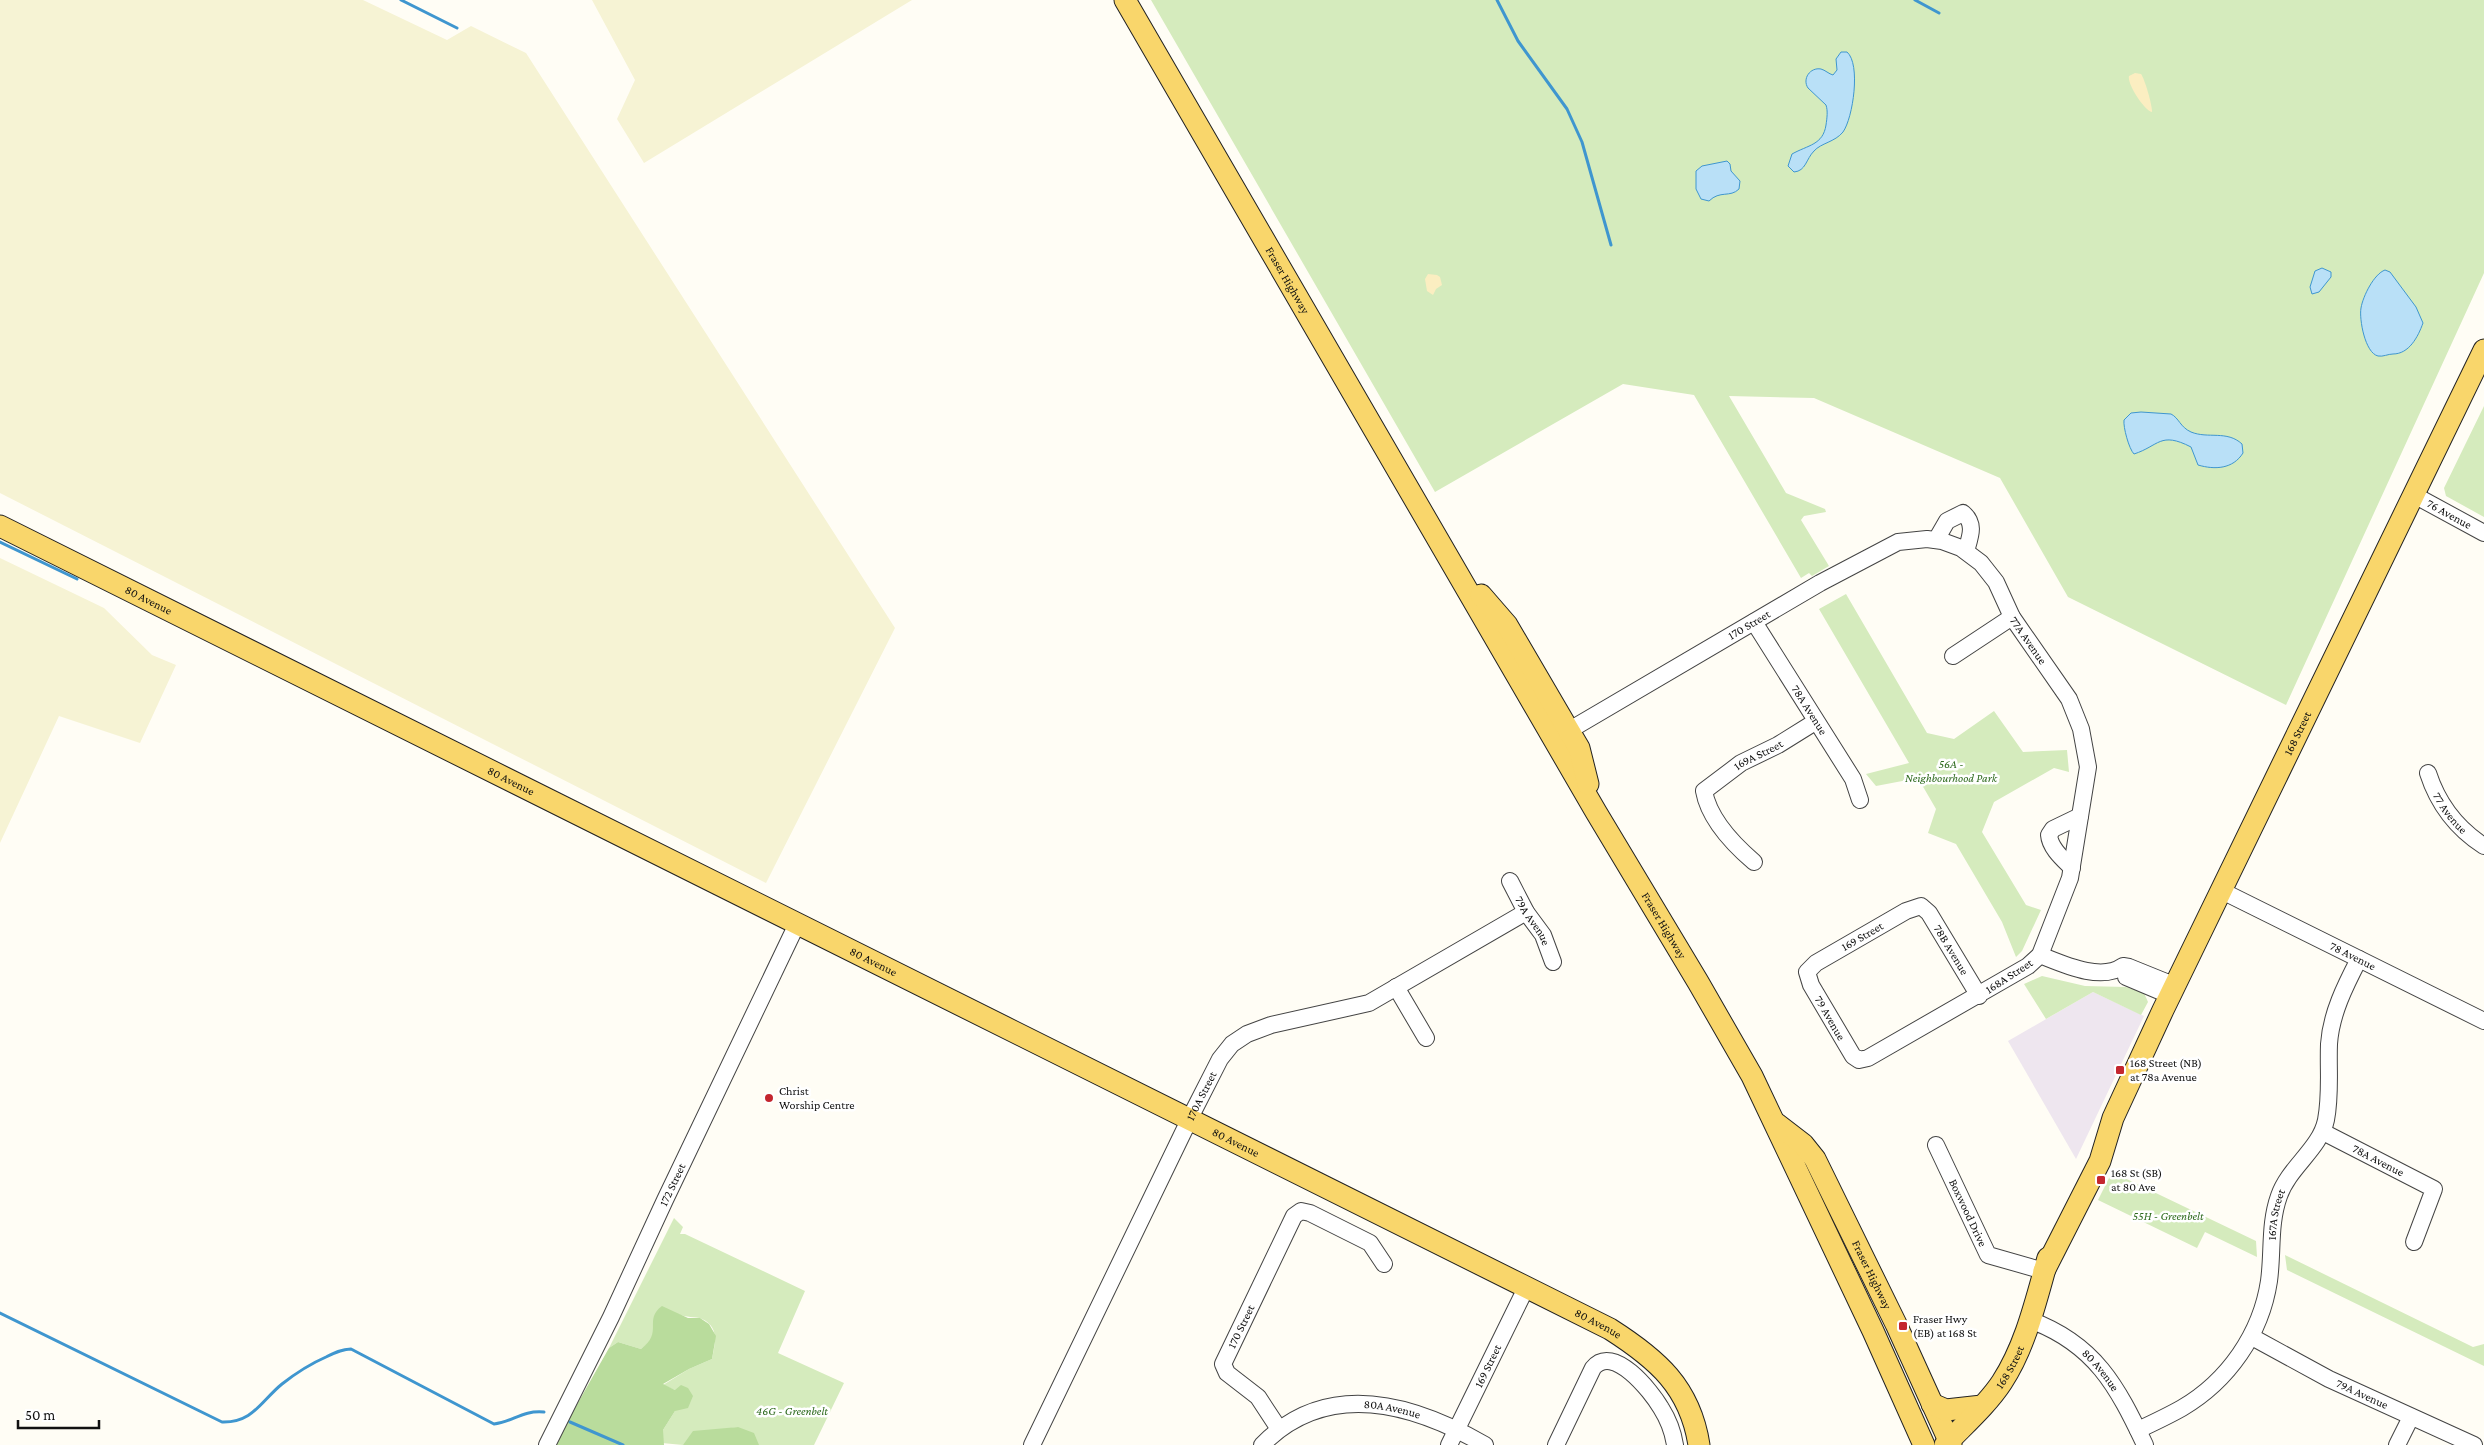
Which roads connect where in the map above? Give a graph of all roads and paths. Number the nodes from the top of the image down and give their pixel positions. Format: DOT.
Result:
graph roads {
  1 [pos="1125,0"];
  2 [pos="2484,350"];
  3 [pos="2414,496"];
  4 [pos="0,526"];
  5 [pos="2484,534"];
  6 [pos="1936,540"];
  7 [pos="1966,551"];
  8 [pos="1450,559"];
  9 [pos="2012,618"];
  10 [pos="1754,622"];
  11 [pos="1499,645"];
  12 [pos="1953,656"];
  13 [pos="1540,683"];
  14 [pos="1816,722"];
  15 [pos="1568,731"];
  16 [pos="2088,767"];
  17 [pos="2428,773"];
  18 [pos="1860,800"];
  19 [pos="1596,812"];
  20 [pos="2080,816"];
  21 [pos="2484,846"];
  22 [pos="1754,862"];
  23 [pos="2072,868"];
  24 [pos="1510,881"];
  25 [pos="2222,891"];
  26 [pos="1921,906"];
  27 [pos="1526,912"];
  28 [pos="798,924"];
  29 [pos="2040,955"];
  30 [pos="2359,960"];
  31 [pos="1552,962"];
  32 [pos="1807,972"];
  33 [pos="1396,987"];
  34 [pos="2173,991"];
  35 [pos="1979,996"];
  36 [pos="2484,1021"];
  37 [pos="1426,1038"];
  38 [pos="1859,1060"];
  39 [pos="1189,1119"];
  40 [pos="1773,1120"];
  41 [pos="2323,1132"];
  42 [pos="1936,1145"];
  43 [pos="2414,1242"];
  44 [pos="1384,1264"];
  45 [pos="2044,1271"];
  46 [pos="1526,1288"];
  47 [pos="2030,1320"];
  48 [pos="2252,1337"];
  49 [pos="1932,1404"];
  50 [pos="1982,1406"];
  51 [pos="2411,1417"];
  52 [pos="1279,1429"];
  53 [pos="1456,1430"];
  54 [pos="2142,1438"];
  55 [pos="1948,1444"];
  56 [pos="547,1445"];
  57 [pos="1032,1445"];
  58 [pos="1262,1445"];
  59 [pos="1449,1445"];
  60 [pos="1485,1445"];
  61 [pos="1556,1445"];
  62 [pos="1675,1445"];
  63 [pos="1699,1445"];
  64 [pos="1924,1445"];
  65 [pos="2397,1445"];
  66 [pos="2474,1445"];
  1 -- 8 [label="main road, Fraser Highway"];
  2 -- 3 [label="main road, 168 Street"];
  3 -- 5 [label="street, 76 Avenue"];
  3 -- 25 [label="main road, 168 Street"];
  4 -- 28 [label="main road, 80 Avenue"];
  6 -- 7 [label="street, 77A Avenue"];
  6 -- 7 [label="street"];
  6 -- 10 [label="street, 170 Street"];
  7 -- 9 [label="street, 77A Avenue"];
  8 -- 11 [label="main road, Fraser Highway"];
  8 -- 13 [label="main road, Fraser Highway"];
  9 -- 12 [label="street"];
  9 -- 16 [label="street, 77A Avenue"];
  10 -- 14 [label="street, 78A Avenue"];
  10 -- 15 [label="street, 170 Street"];
  11 -- 13 [label="main road"];
  11 -- 19 [label="main road, Fraser Highway"];
  13 -- 15 [label="main road, Fraser Highway"];
  14 -- 18 [label="street, 78A Avenue"];
  14 -- 22 [label="street, 169A Street"];
  15 -- 19 [label="main road, Fraser Highway"];
  16 -- 20 [label="street, 168A Street"];
  17 -- 21 [label="street, 77 Avenue"];
  19 -- 40 [label="main road, Fraser Highway"];
  20 -- 23 [label="street, 168A Street"];
  20 -- 23 [label="street"];
  23 -- 29 [label="street, 168A Street"];
  24 -- 27 [label="street, 79A Avenue"];
  25 -- 30 [label="street, 78 Avenue"];
  25 -- 34 [label="main road, 168 Street"];
  26 -- 32 [label="street, 169 Street"];
  26 -- 35 [label="street, 78B Avenue"];
  27 -- 31 [label="street, 79A Avenue"];
  27 -- 33 [label="street, 170A Street"];
  28 -- 39 [label="main road, 80 Avenue"];
  28 -- 56 [label="street, 172 Street"];
  29 -- 34 [label="street"];
  29 -- 35 [label="street, 168A Street"];
  30 -- 36 [label="street, 78 Avenue"];
  30 -- 41 [label="street, 167A Street"];
  32 -- 38 [label="street, 79 Avenue"];
  33 -- 37 [label="street"];
  33 -- 39 [label="street, 170A Street"];
  34 -- 45 [label="main road, 168 Street"];
  35 -- 38 [label="street, 168A Street"];
  39 -- 46 [label="main road, 80 Avenue"];
  39 -- 57 [label="street, 170A Street"];
  40 -- 49 [label="main road, Fraser Highway"];
  40 -- 64 [label="main road, Fraser Highway"];
  41 -- 43 [label="street, 78A Avenue"];
  41 -- 48 [label="street, 167A Street"];
  42 -- 45 [label="street, Boxwood Drive"];
  44 -- 52 [label="street, 170 Street"];
  45 -- 47 [label="main road, 168 Street"];
  46 -- 53 [label="street, 169 Street"];
  46 -- 63 [label="main road, 80 Avenue"];
  47 -- 50 [label="main road, 168 Street"];
  47 -- 54 [label="street, 80 Avenue"];
  48 -- 51 [label="street, 79A Avenue"];
  48 -- 54 [label="street, 167A Street"];
  49 -- 50 [label="main road"];
  49 -- 55 [label="main road, Fraser Highway"];
  50 -- 55 [label="main road, 168 Street"];
  51 -- 65 [label="street"];
  51 -- 66 [label="street, 79A Avenue"];
  52 -- 53 [label="street, 80A Avenue"];
  52 -- 58 [label="street"];
  53 -- 59 [label="street, 169 Street"];
  53 -- 60 [label="street, 80A Avenue"];
  61 -- 62 [label="street"];
}
